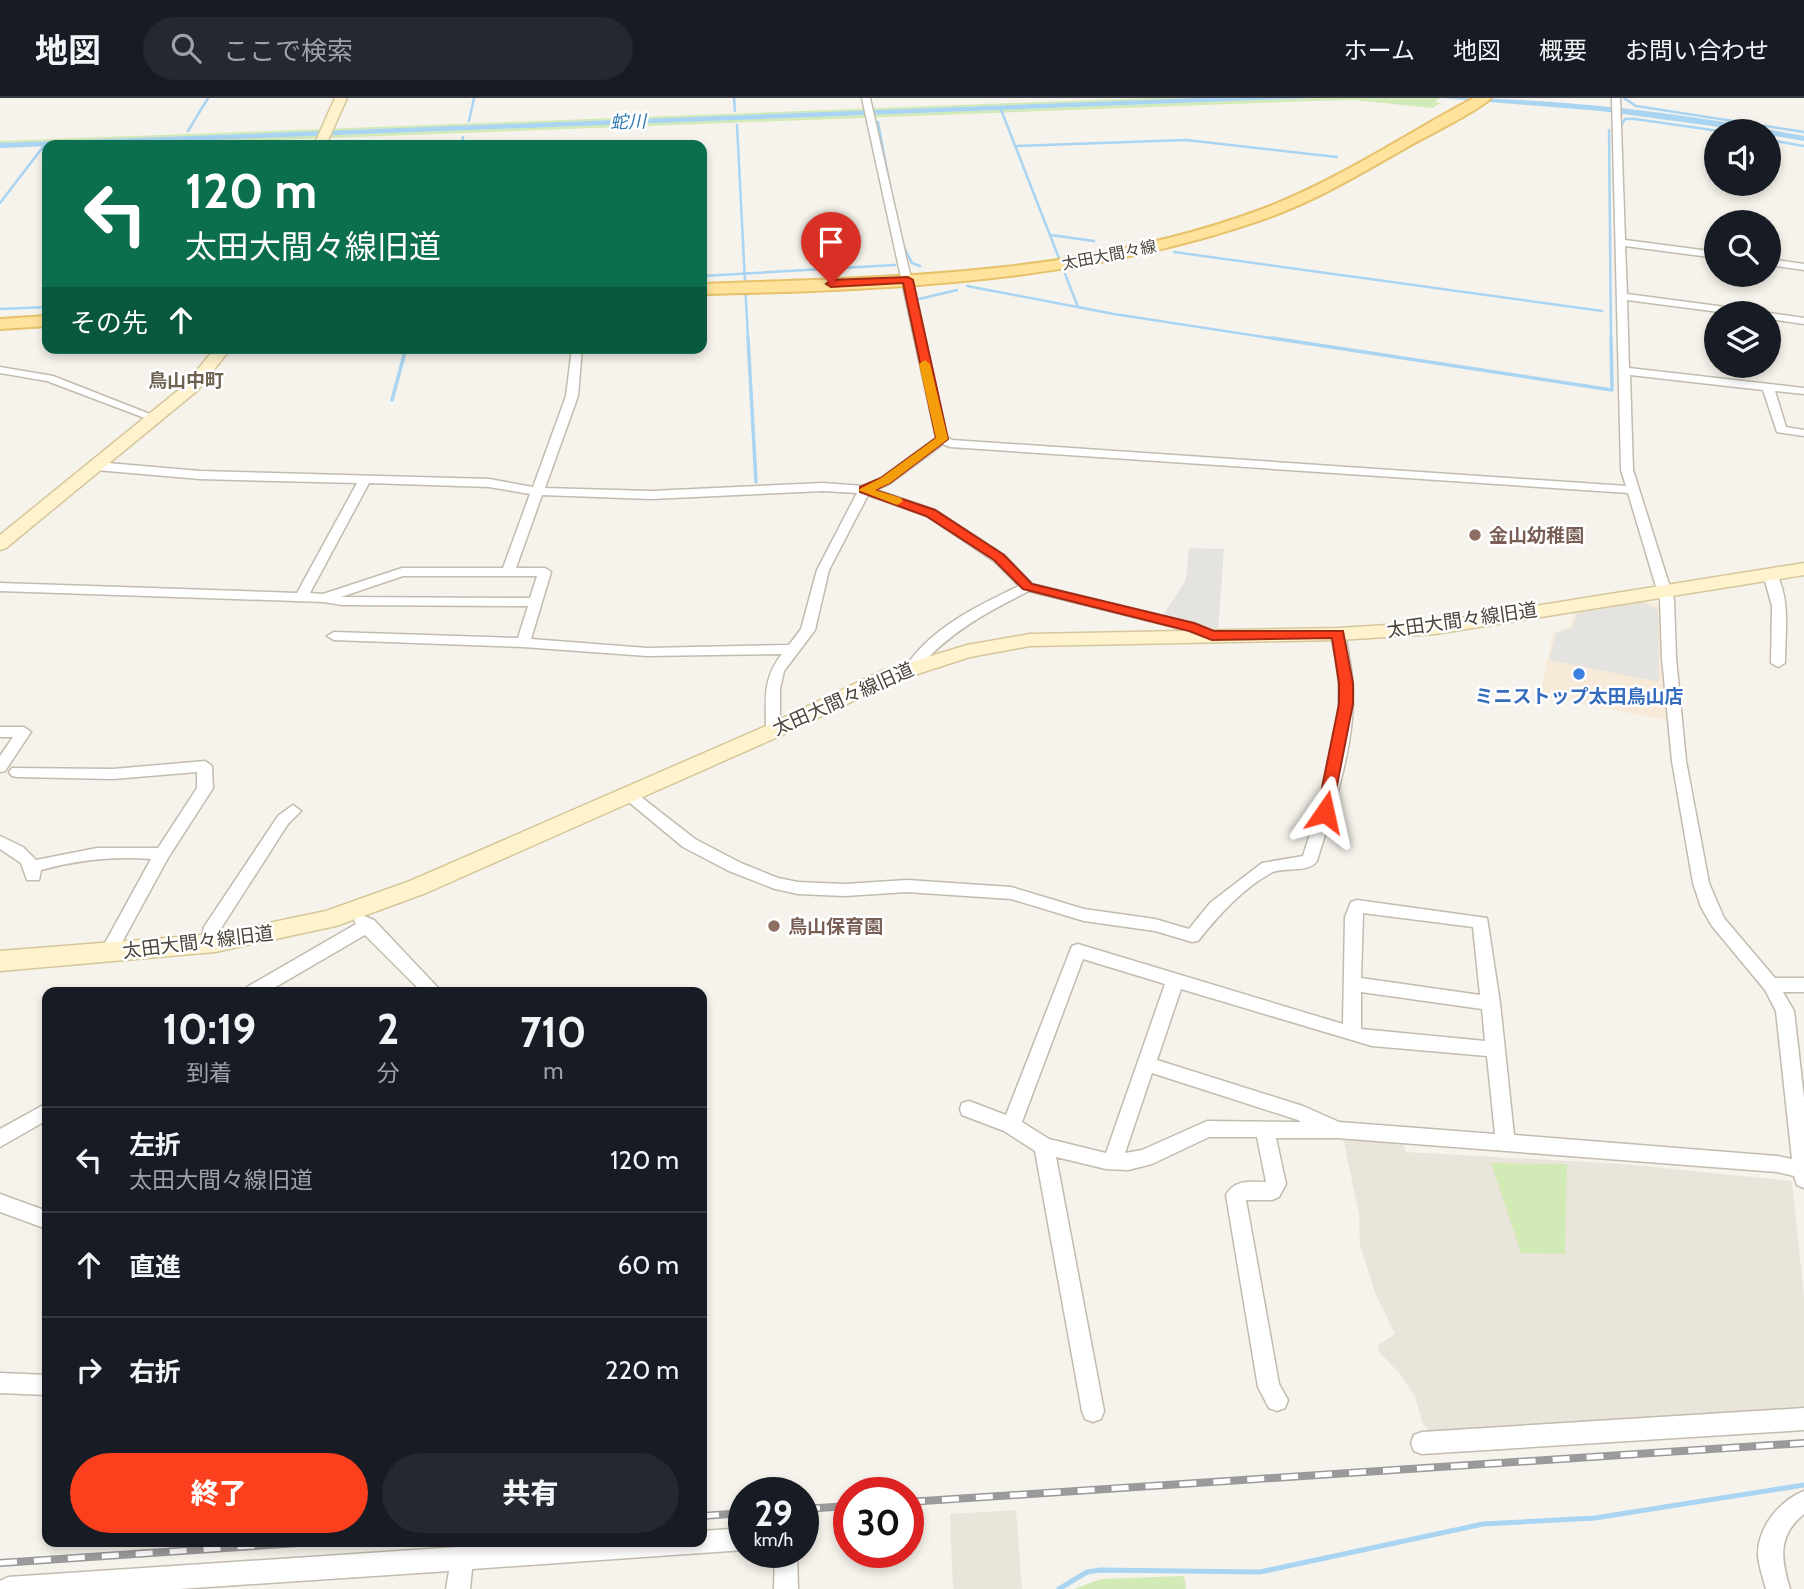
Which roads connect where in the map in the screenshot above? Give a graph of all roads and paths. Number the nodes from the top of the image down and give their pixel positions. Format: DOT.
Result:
graph roads {
  1 [pos="341,98"];
  2 [pos="866,98"];
  3 [pos="1470,101"];
  4 [pos="1616,106"];
  5 [pos="324,137"];
  6 [pos="1620,242"];
  7 [pos="1704,253"];
  8 [pos="1781,264"];
  9 [pos="1804,267"];
  10 [pos="907,276"];
  11 [pos="707,283"];
  12 [pos="707,289"];
  13 [pos="1622,296"];
  14 [pos="1704,307"];
  15 [pos="42,314"];
  16 [pos="0,316"];
  17 [pos="1781,318"];
  18 [pos="42,321"];
  19 [pos="1804,321"];
  20 [pos="0,324"];
  21 [pos="218,354"];
  22 [pos="576,354"];
  23 [pos="0,370"];
  24 [pos="1625,371"];
  25 [pos="1768,387"];
  26 [pos="1804,391"];
  27 [pos="153,418"];
  28 [pos="1804,433"];
  29 [pos="942,439"];
  30 [pos="96,466"];
  31 [pos="365,480"];
  32 [pos="864,490"];
  33 [pos="1633,490"];
  34 [pos="537,491"];
  35 [pos="0,544"];
  36 [pos="1804,569"];
  37 [pos="508,571"];
  38 [pos="1770,574"];
  39 [pos="0,587"];
  40 [pos="1027,587"];
  41 [pos="1665,591"];
  42 [pos="301,598"];
  43 [pos="324,598"];
  44 [pos="536,602"];
  45 [pos="1338,634"];
  46 [pos="1212,635"];
  47 [pos="334,636"];
  48 [pos="523,643"];
  49 [pos="792,649"];
  50 [pos="1778,663"];
  51 [pos="913,666"];
  52 [pos="773,731"];
  53 [pos="0,732"];
  54 [pos="0,766"];
  55 [pos="17,772"];
  56 [pos="626,793"];
  57 [pos="293,811"];
  58 [pos="0,842"];
  59 [pos="162,854"];
  60 [pos="360,919"];
  61 [pos="208,944"];
  62 [pos="108,952"];
  63 [pos="0,961"];
  64 [pos="1175,980"];
  65 [pos="1352,984"];
  66 [pos="1772,985"];
  67 [pos="1804,985"];
  68 [pos="260,987"];
  69 [pos="428,987"];
  70 [pos="1490,1003"];
  71 [pos="1353,1034"];
  72 [pos="1496,1049"];
  73 [pos="1146,1064"];
  74 [pos="1799,1078"];
  75 [pos="969,1109"];
  76 [pos="42,1114"];
  77 [pos="1011,1125"];
  78 [pos="1265,1129"];
  79 [pos="1337,1130"];
  80 [pos="0,1139"];
  81 [pos="1506,1144"];
  82 [pos="1044,1146"];
  83 [pos="1113,1161"];
  84 [pos="1803,1174"];
  85 [pos="0,1203"];
  86 [pos="42,1218"];
  87 [pos="0,1383"];
  88 [pos="42,1385"];
  89 [pos="1277,1400"];
  90 [pos="1093,1411"];
  91 [pos="1804,1419"];
  92 [pos="1422,1443"];
  93 [pos="1804,1502"];
  94 [pos="728,1540"];
  95 [pos="707,1542"];
  96 [pos="626,1547"];
  97 [pos="463,1558"];
  98 [pos="786,1568"];
  99 [pos="210,1582"];
  100 [pos="10,1589"];
  101 [pos="458,1589"];
  102 [pos="786,1589"];
  103 [pos="1778,1589"];
  1 -- 5 [label="street"];
  2 -- 10 [label="street"];
  3 -- 10 [label="main road, 太田大間々線"];
  4 -- 6 [label="street"];
  6 -- 7 [label="street"];
  6 -- 13 [label="street"];
  8 -- 9 [label="street"];
  10 -- 11 [label="main road, 太田大間々線"];
  10 -- 12 [label="main road, 太田大間々線"];
  10 -- 29 [label="street"];
  13 -- 14 [label="street"];
  13 -- 24 [label="street"];
  15 -- 16 [label="main road"];
  17 -- 19 [label="street"];
  18 -- 20 [label="main road"];
  21 -- 27 [label="street"];
  22 -- 34 [label="street"];
  23 -- 27 [label="street"];
  24 -- 25 [label="street"];
  24 -- 33 [label="street"];
  25 -- 26 [label="street"];
  25 -- 28 [label="street"];
  27 -- 30 [label="street"];
  29 -- 32 [label="street"];
  29 -- 33 [label="street"];
  30 -- 31 [label="street"];
  30 -- 35 [label="street"];
  31 -- 34 [label="street"];
  31 -- 42 [label="street"];
  32 -- 34 [label="street"];
  32 -- 40 [label="street"];
  32 -- 49 [label="street"];
  33 -- 41 [label="street"];
  34 -- 37 [label="street"];
  36 -- 38 [label="street, 太田大間々線旧道"];
  37 -- 43 [label="street"];
  37 -- 44 [label="street"];
  38 -- 41 [label="street, 太田大間々線旧道"];
  38 -- 50 [label="street"];
  39 -- 42 [label="street"];
  40 -- 46 [label="street"];
  40 -- 51 [label="street"];
  41 -- 45 [label="street, 太田大間々線旧道"];
  41 -- 66 [label="street"];
  42 -- 43 [label="street"];
  43 -- 44 [label="street"];
  44 -- 48 [label="street"];
  45 -- 46 [label="street, 太田大間々線旧道"];
  45 -- 56 [label="street"];
  46 -- 51 [label="street, 太田大間々線旧道"];
  47 -- 48 [label="street"];
  48 -- 49 [label="street"];
  49 -- 52 [label="street"];
  51 -- 52 [label="street, 太田大間々線旧道"];
  52 -- 56 [label="street, 太田大間々線旧道"];
  53 -- 54 [label="street"];
  55 -- 59 [label="street"];
  56 -- 60 [label="street, 太田大間々線旧道"];
  57 -- 61 [label="street"];
  58 -- 59 [label="street"];
  59 -- 62 [label="street"];
  60 -- 61 [label="street, 太田大間々線旧道"];
  60 -- 68 [label="street"];
  60 -- 69 [label="street"];
  61 -- 62 [label="street, 太田大間々線旧道"];
  62 -- 63 [label="street, 太田大間々線旧道"];
  64 -- 71 [label="street"];
  64 -- 73 [label="street"];
  64 -- 77 [label="street"];
  65 -- 70 [label="street"];
  65 -- 70 [label="street"];
  65 -- 71 [label="street"];
  66 -- 67 [label="street"];
  66 -- 74 [label="street"];
  70 -- 72 [label="street"];
  71 -- 72 [label="street"];
  72 -- 81 [label="street"];
  73 -- 79 [label="street"];
  73 -- 83 [label="street"];
  74 -- 84 [label="street"];
  75 -- 77 [label="street"];
  76 -- 80 [label="street"];
  77 -- 82 [label="street"];
  78 -- 79 [label="street"];
  78 -- 83 [label="street"];
  78 -- 89 [label="street"];
  79 -- 81 [label="street"];
  81 -- 84 [label="street"];
  82 -- 83 [label="street"];
  82 -- 90 [label="street"];
  85 -- 86 [label="street"];
  87 -- 88 [label="street"];
  91 -- 92 [label="street"];
  93 -- 103 [label="street"];
  94 -- 95 [label="street"];
  96 -- 97 [label="street"];
  97 -- 99 [label="street"];
  97 -- 101 [label="street"];
  98 -- 102 [label="street"];
  99 -- 100 [label="street"];
}
